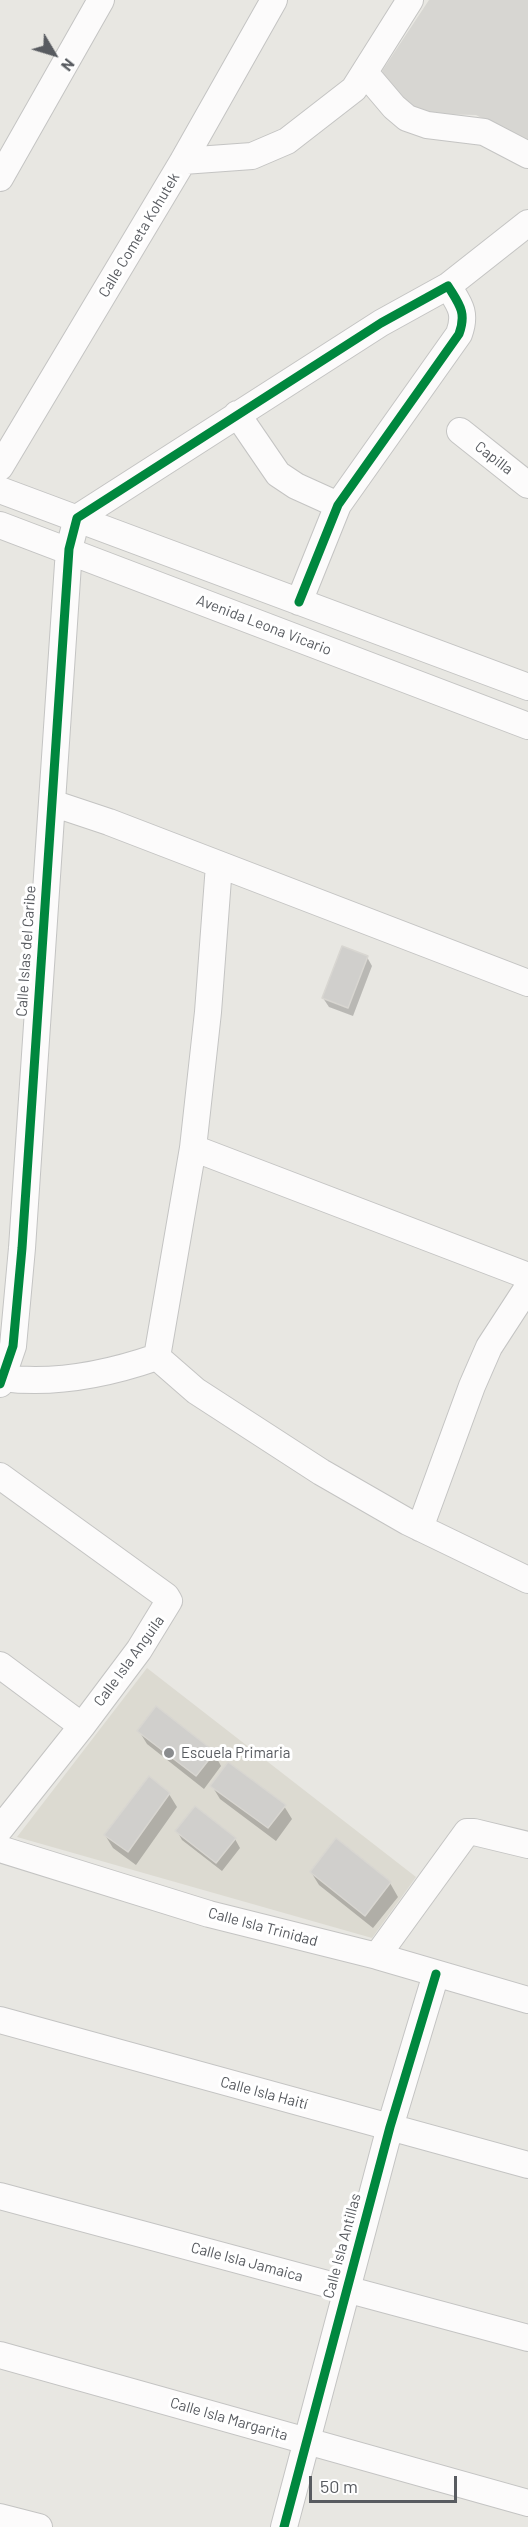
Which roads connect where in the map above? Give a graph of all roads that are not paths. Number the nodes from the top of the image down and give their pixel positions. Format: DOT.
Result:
graph roads {
  1 [pos="101,0"];
  2 [pos="274,0"];
  3 [pos="410,0"];
  4 [pos="366,74"];
  5 [pos="528,155"];
  6 [pos="183,161"];
  7 [pos="0,178"];
  8 [pos="526,228"];
  9 [pos="448,286"];
  10 [pos="237,414"];
  11 [pos="459,431"];
  12 [pos="0,467"];
  13 [pos="528,485"];
  14 [pos="0,490"];
  15 [pos="338,505"];
  16 [pos="77,518"];
  17 [pos="0,525"];
  18 [pos="69,549"];
  19 [pos="299,602"];
  20 [pos="528,687"];
  21 [pos="528,726"];
  22 [pos="52,803"];
  23 [pos="219,865"];
  24 [pos="527,979"];
  25 [pos="193,1148"];
  26 [pos="528,1276"];
  27 [pos="528,1287"];
  28 [pos="157,1356"];
  29 [pos="2,1381"];
  30 [pos="0,1476"];
  31 [pos="420,1528"];
  32 [pos="528,1580"];
  33 [pos="0,1665"];
  34 [pos="82,1726"];
  35 [pos="0,1829"];
  36 [pos="528,1845"];
  37 [pos="0,1849"];
  38 [pos="377,1956"];
  39 [pos="436,1974"];
  40 [pos="528,2000"];
  41 [pos="0,2020"];
  42 [pos="390,2127"];
  43 [pos="528,2165"];
  44 [pos="0,2196"];
  45 [pos="346,2289"];
  46 [pos="528,2338"];
  47 [pos="0,2355"];
  48 [pos="308,2441"];
  49 [pos="528,2503"];
  50 [pos="0,2517"];
  51 [pos="39,2527"];
  52 [pos="284,2527"];
  1 -- 7 [label="street"];
  2 -- 6 [label="street, Calle Cometa Kohutek"];
  3 -- 4 [label="street"];
  4 -- 5 [label="street"];
  4 -- 6 [label="street"];
  6 -- 12 [label="street, Calle Cometa Kohutek"];
  8 -- 9 [label="street"];
  9 -- 10 [label="street"];
  9 -- 15 [label="street"];
  10 -- 15 [label="street"];
  10 -- 16 [label="street"];
  11 -- 13 [label="street, Capilla"];
  14 -- 16 [label="street"];
  15 -- 19 [label="street"];
  16 -- 18 [label="street, Calle Islas del Caribe"];
  16 -- 19 [label="street"];
  17 -- 18 [label="street, Avenida Leona Vicario"];
  18 -- 21 [label="street, Avenida Leona Vicario"];
  18 -- 22 [label="street, Calle Islas del Caribe"];
  19 -- 20 [label="street"];
  22 -- 23 [label="street"];
  22 -- 29 [label="street, Calle Islas del Caribe"];
  23 -- 24 [label="street"];
  23 -- 25 [label="street"];
  25 -- 26 [label="street"];
  25 -- 28 [label="street"];
  27 -- 31 [label="street"];
  28 -- 29 [label="street"];
  28 -- 31 [label="street"];
  30 -- 34 [label="street, Calle Isla Anguila"];
  31 -- 32 [label="street"];
  33 -- 34 [label="street"];
  34 -- 35 [label="street, Calle Isla Anguila"];
  36 -- 38 [label="street"];
  37 -- 38 [label="street, Calle Isla Trinidad"];
  38 -- 39 [label="street, Calle Isla Trinidad"];
  39 -- 40 [label="street, Calle Isla Trinidad"];
  39 -- 42 [label="street, Calle Isla Antillas"];
  41 -- 42 [label="street, Calle Isla Haití"];
  42 -- 43 [label="street, Calle Isla Haití"];
  42 -- 45 [label="street, Calle Isla Antillas"];
  44 -- 45 [label="street, Calle Isla Jamaica"];
  45 -- 46 [label="street, Calle Isla Jamaica"];
  45 -- 48 [label="street, Calle Isla Antillas"];
  47 -- 48 [label="street, Calle Isla Margarita"];
  48 -- 49 [label="street, Calle Isla Margarita"];
  48 -- 52 [label="street, Calle Isla Antillas"];
  50 -- 51 [label="street"];
}
